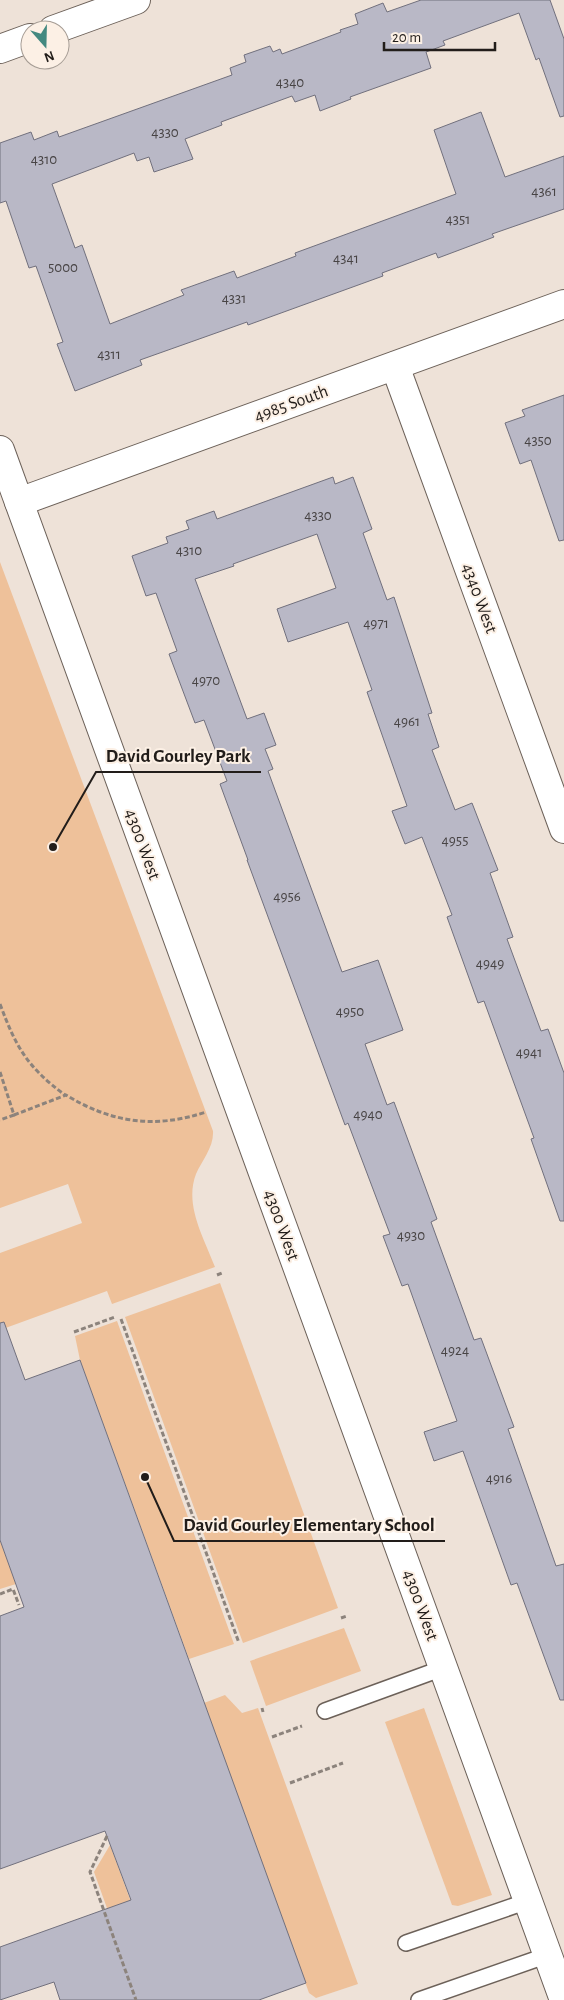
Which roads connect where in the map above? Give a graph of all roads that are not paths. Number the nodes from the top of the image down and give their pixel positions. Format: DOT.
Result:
graph roads {
  1 [pos="136,0"];
  2 [pos="70,24"];
  3 [pos="20,42"];
  4 [pos="0,49"];
  5 [pos="564,304"];
  6 [pos="395,366"];
  7 [pos="0,450"];
  8 [pos="19,502"];
  9 [pos="564,830"];
  10 [pos="443,1668"];
  11 [pos="325,1712"];
  12 [pos="528,1901"];
  13 [pos="406,1943"];
  14 [pos="548,1955"];
  15 [pos="419,2000"];
  16 [pos="564,2000"];
  1 -- 2 [label="street"];
  3 -- 4 [label="street"];
  5 -- 6 [label="street, 4985 South"];
  6 -- 8 [label="street, 4985 South"];
  6 -- 9 [label="street, 4340 West"];
  7 -- 8 [label="street, 4300 West"];
  8 -- 10 [label="street, 4300 West"];
  10 -- 11 [label="lane"];
  10 -- 12 [label="street, 4300 West"];
  12 -- 13 [label="lane"];
  12 -- 14 [label="street, 4300 West"];
  14 -- 15 [label="lane"];
  14 -- 16 [label="street, 4300 West"];
}
